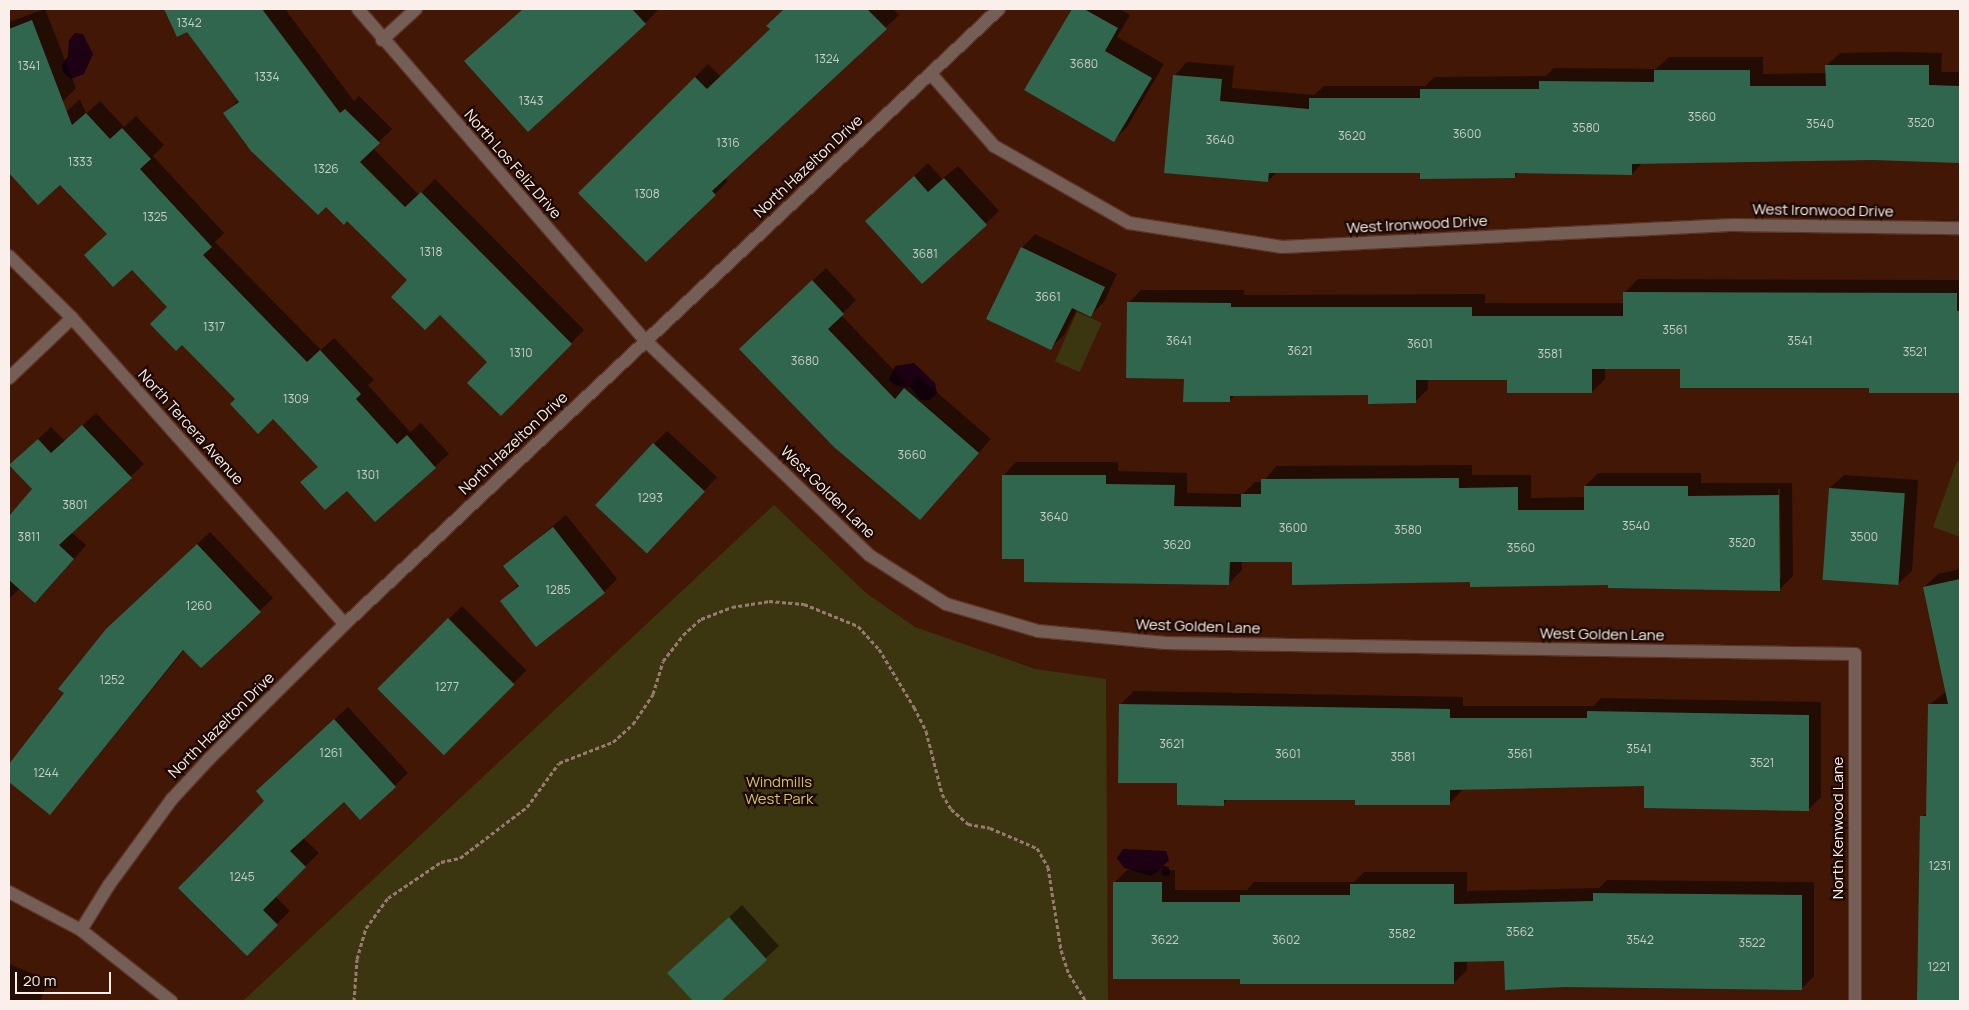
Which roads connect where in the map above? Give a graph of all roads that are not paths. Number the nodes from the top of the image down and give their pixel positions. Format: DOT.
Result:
graph roads {
  1 [pos="358,9"];
  2 [pos="416,9"];
  3 [pos="999,9"];
  4 [pos="382,40"];
  5 [pos="931,74"];
  6 [pos="1960,228"];
  7 [pos="9,256"];
  8 [pos="72,318"];
  9 [pos="645,340"];
  10 [pos="9,378"];
  11 [pos="345,624"];
  12 [pos="1855,654"];
  13 [pos="9,892"];
  14 [pos="81,930"];
  15 [pos="172,1001"];
  16 [pos="1855,1001"];
  1 -- 4 [label="street, North Los Feliz Drive"];
  2 -- 4 [label="street"];
  3 -- 5 [label="street, North Hazelton Drive"];
  4 -- 9 [label="street, North Los Feliz Drive"];
  5 -- 6 [label="street, West Ironwood Drive"];
  5 -- 9 [label="street, North Hazelton Drive"];
  7 -- 8 [label="street, North Tercera Avenue"];
  8 -- 10 [label="street"];
  8 -- 11 [label="street, North Tercera Avenue"];
  9 -- 11 [label="street, North Hazelton Drive"];
  9 -- 12 [label="street, West Golden Lane"];
  11 -- 14 [label="street, North Hazelton Drive"];
  12 -- 16 [label="street, North Kenwood Lane"];
  13 -- 14 [label="street"];
  14 -- 15 [label="street"];
}
